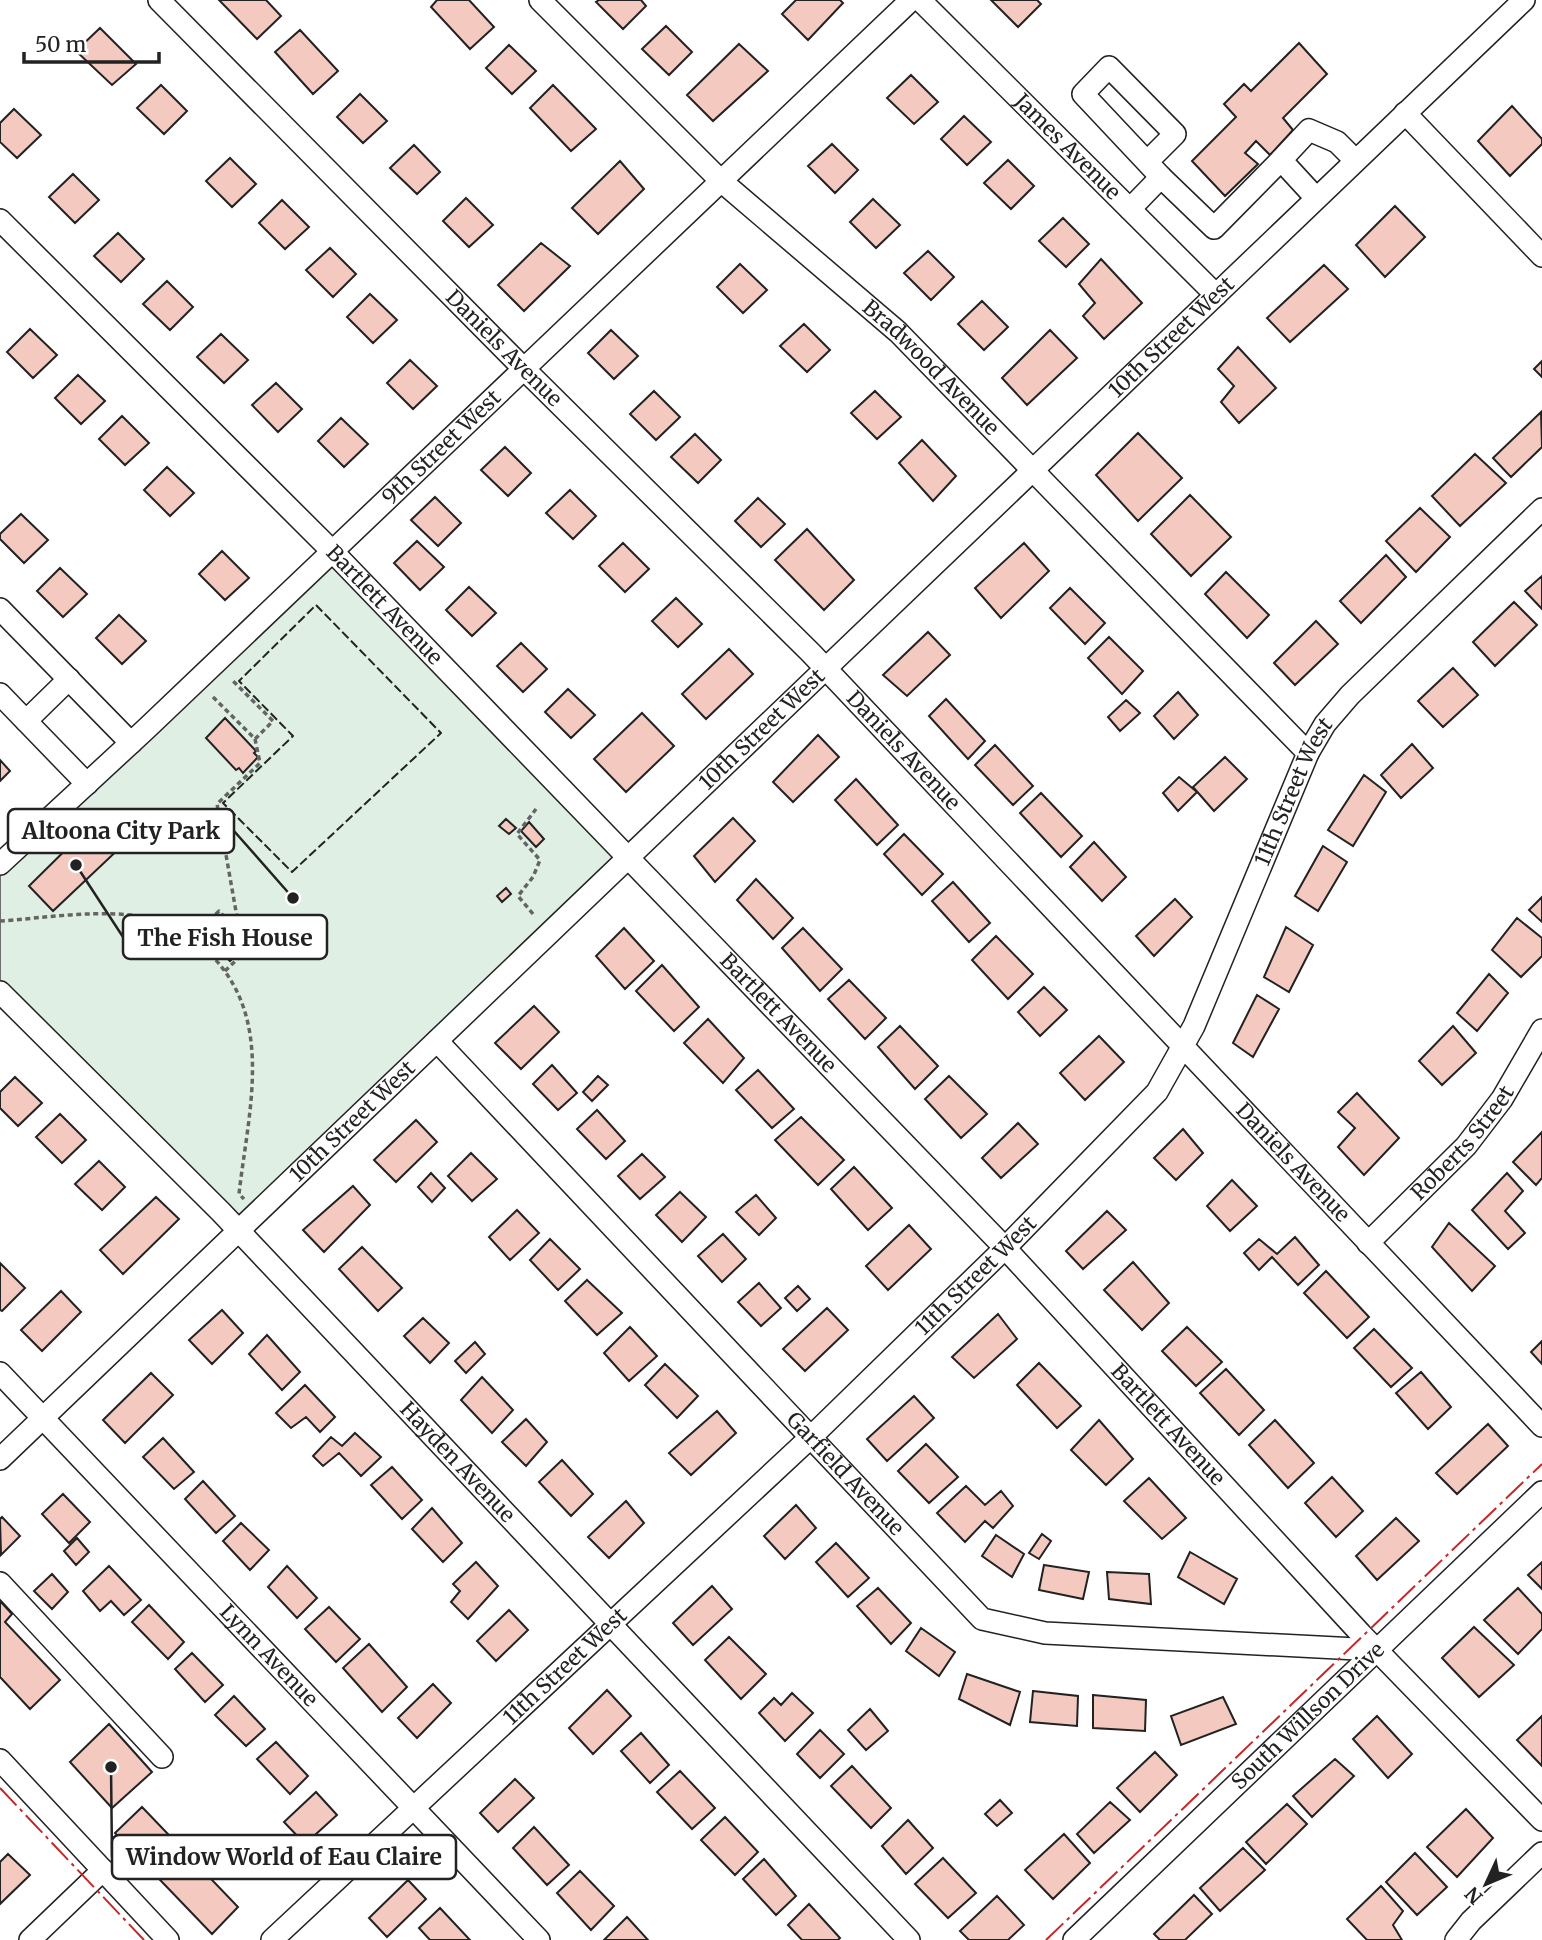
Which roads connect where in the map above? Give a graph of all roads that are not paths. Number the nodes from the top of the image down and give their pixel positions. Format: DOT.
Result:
graph roads {
  1 [pos="159,0"];
  2 [pos="540,0"];
  3 [pos="911,0"];
  4 [pos="920,0"];
  5 [pos="1524,0"];
  6 [pos="1405,113"];
  7 [pos="1281,160"];
  8 [pos="1356,160"];
  9 [pos="1154,169"];
  10 [pos="720,180"];
  11 [pos="1316,198"];
  12 [pos="1130,209"];
  13 [pos="0,220"];
  14 [pos="1542,256"];
  15 [pos="1216,295"];
  16 [pos="523,368"];
  17 [pos="1033,470"];
  18 [pos="1542,509"];
  19 [pos="332,551"];
  20 [pos="0,609"];
  21 [pos="826,669"];
  22 [pos="69,678"];
  23 [pos="0,693"];
  24 [pos="26,721"];
  25 [pos="131,743"];
  26 [pos="1308,753"];
  27 [pos="87,784"];
  28 [pos="628,858"];
  29 [pos="0,864"];
  30 [pos="0,992"];
  31 [pos="1542,1030"];
  32 [pos="436,1041"];
  33 [pos="1183,1047"];
  34 [pos="236,1229"];
  35 [pos="1368,1243"];
  36 [pos="1005,1248"];
  37 [pos="0,1373"];
  38 [pos="44,1417"];
  39 [pos="1542,1426"];
  40 [pos="811,1437"];
  41 [pos="0,1458"];
  42 [pos="1542,1492"];
  43 [pos="0,1583"];
  44 [pos="612,1623"];
  45 [pos="1376,1650"];
  46 [pos="162,1758"];
  47 [pos="0,1760"];
  48 [pos="414,1809"];
  49 [pos="1542,1820"];
  50 [pos="1542,1853"];
  51 [pos="103,1870"];
  52 [pos="30,1940"];
  53 [pos="168,1940"];
  54 [pos="272,1940"];
  55 [pos="539,1940"];
  56 [pos="909,1940"];
  57 [pos="1074,1940"];
  58 [pos="1456,1940"];
  1 -- 16 [label="street, Daniels Avenue"];
  2 -- 10 [label="street, Bradwood Avenue"];
  3 -- 10 [label="street, 9th Street West"];
  4 -- 12 [label="street, James Avenue"];
  5 -- 6 [label="street, 10th Street West"];
  6 -- 8 [label="street, 10th Street West"];
  6 -- 14 [label="street"];
  7 -- 8 [label="street"];
  7 -- 9 [label="street"];
  7 -- 11 [label="street"];
  8 -- 11 [label="street, 10th Street West"];
  9 -- 9 [label="street"];
  9 -- 12 [label="street"];
  10 -- 16 [label="street, 9th Street West"];
  10 -- 17 [label="street, Bradwood Avenue"];
  11 -- 15 [label="street, 10th Street West"];
  12 -- 15 [label="street, James Avenue"];
  13 -- 19 [label="street, Bartlett Avenue"];
  15 -- 17 [label="street, 10th Street West"];
  16 -- 19 [label="street, 9th Street West"];
  16 -- 21 [label="street, Daniels Avenue"];
  17 -- 21 [label="street, 10th Street West"];
  17 -- 26 [label="street, Bradwood Avenue"];
  18 -- 26 [label="street, 11th Street West"];
  19 -- 25 [label="street, 9th Street West"];
  19 -- 28 [label="street, Bartlett Avenue"];
  20 -- 22 [label="street"];
  21 -- 28 [label="street, 10th Street West"];
  21 -- 33 [label="street, Daniels Avenue"];
  22 -- 24 [label="street"];
  22 -- 25 [label="street"];
  23 -- 24 [label="street"];
  24 -- 27 [label="street"];
  25 -- 27 [label="street, 9th Street West"];
  26 -- 33 [label="street, 11th Street West"];
  27 -- 29 [label="street, 9th Street West"];
  28 -- 32 [label="street, 10th Street West"];
  28 -- 36 [label="street, Bartlett Avenue"];
  30 -- 34 [label="street, Hayden Avenue"];
  31 -- 35 [label="street, Roberts Street"];
  32 -- 34 [label="street, 10th Street West"];
  32 -- 40 [label="street, Garfield Avenue"];
  33 -- 35 [label="street, Daniels Avenue"];
  33 -- 36 [label="street, 11th Street West"];
  34 -- 38 [label="street, 10th Street West"];
  34 -- 44 [label="street, Hayden Avenue"];
  35 -- 39 [label="street, Daniels Avenue"];
  36 -- 40 [label="street, 11th Street West"];
  36 -- 45 [label="street, Bartlett Avenue"];
  37 -- 38 [label="street, Lynn Avenue"];
  38 -- 41 [label="street, 10th Street West"];
  38 -- 48 [label="street, Lynn Avenue"];
  40 -- 44 [label="street, 11th Street West"];
  40 -- 45 [label="street, Garfield Avenue"];
  42 -- 45 [label="street, South Willson Drive"];
  43 -- 46 [label="street"];
  44 -- 48 [label="street, 11th Street West"];
  44 -- 56 [label="street, Hayden Avenue"];
  45 -- 49 [label="street, Bartlett Avenue"];
  45 -- 57 [label="street, South Willson Drive"];
  47 -- 51 [label="street"];
  48 -- 54 [label="street, 11th Street West"];
  48 -- 55 [label="street, Lynn Avenue"];
  50 -- 58 [label="street"];
  51 -- 52 [label="street"];
  51 -- 53 [label="street"];
}
